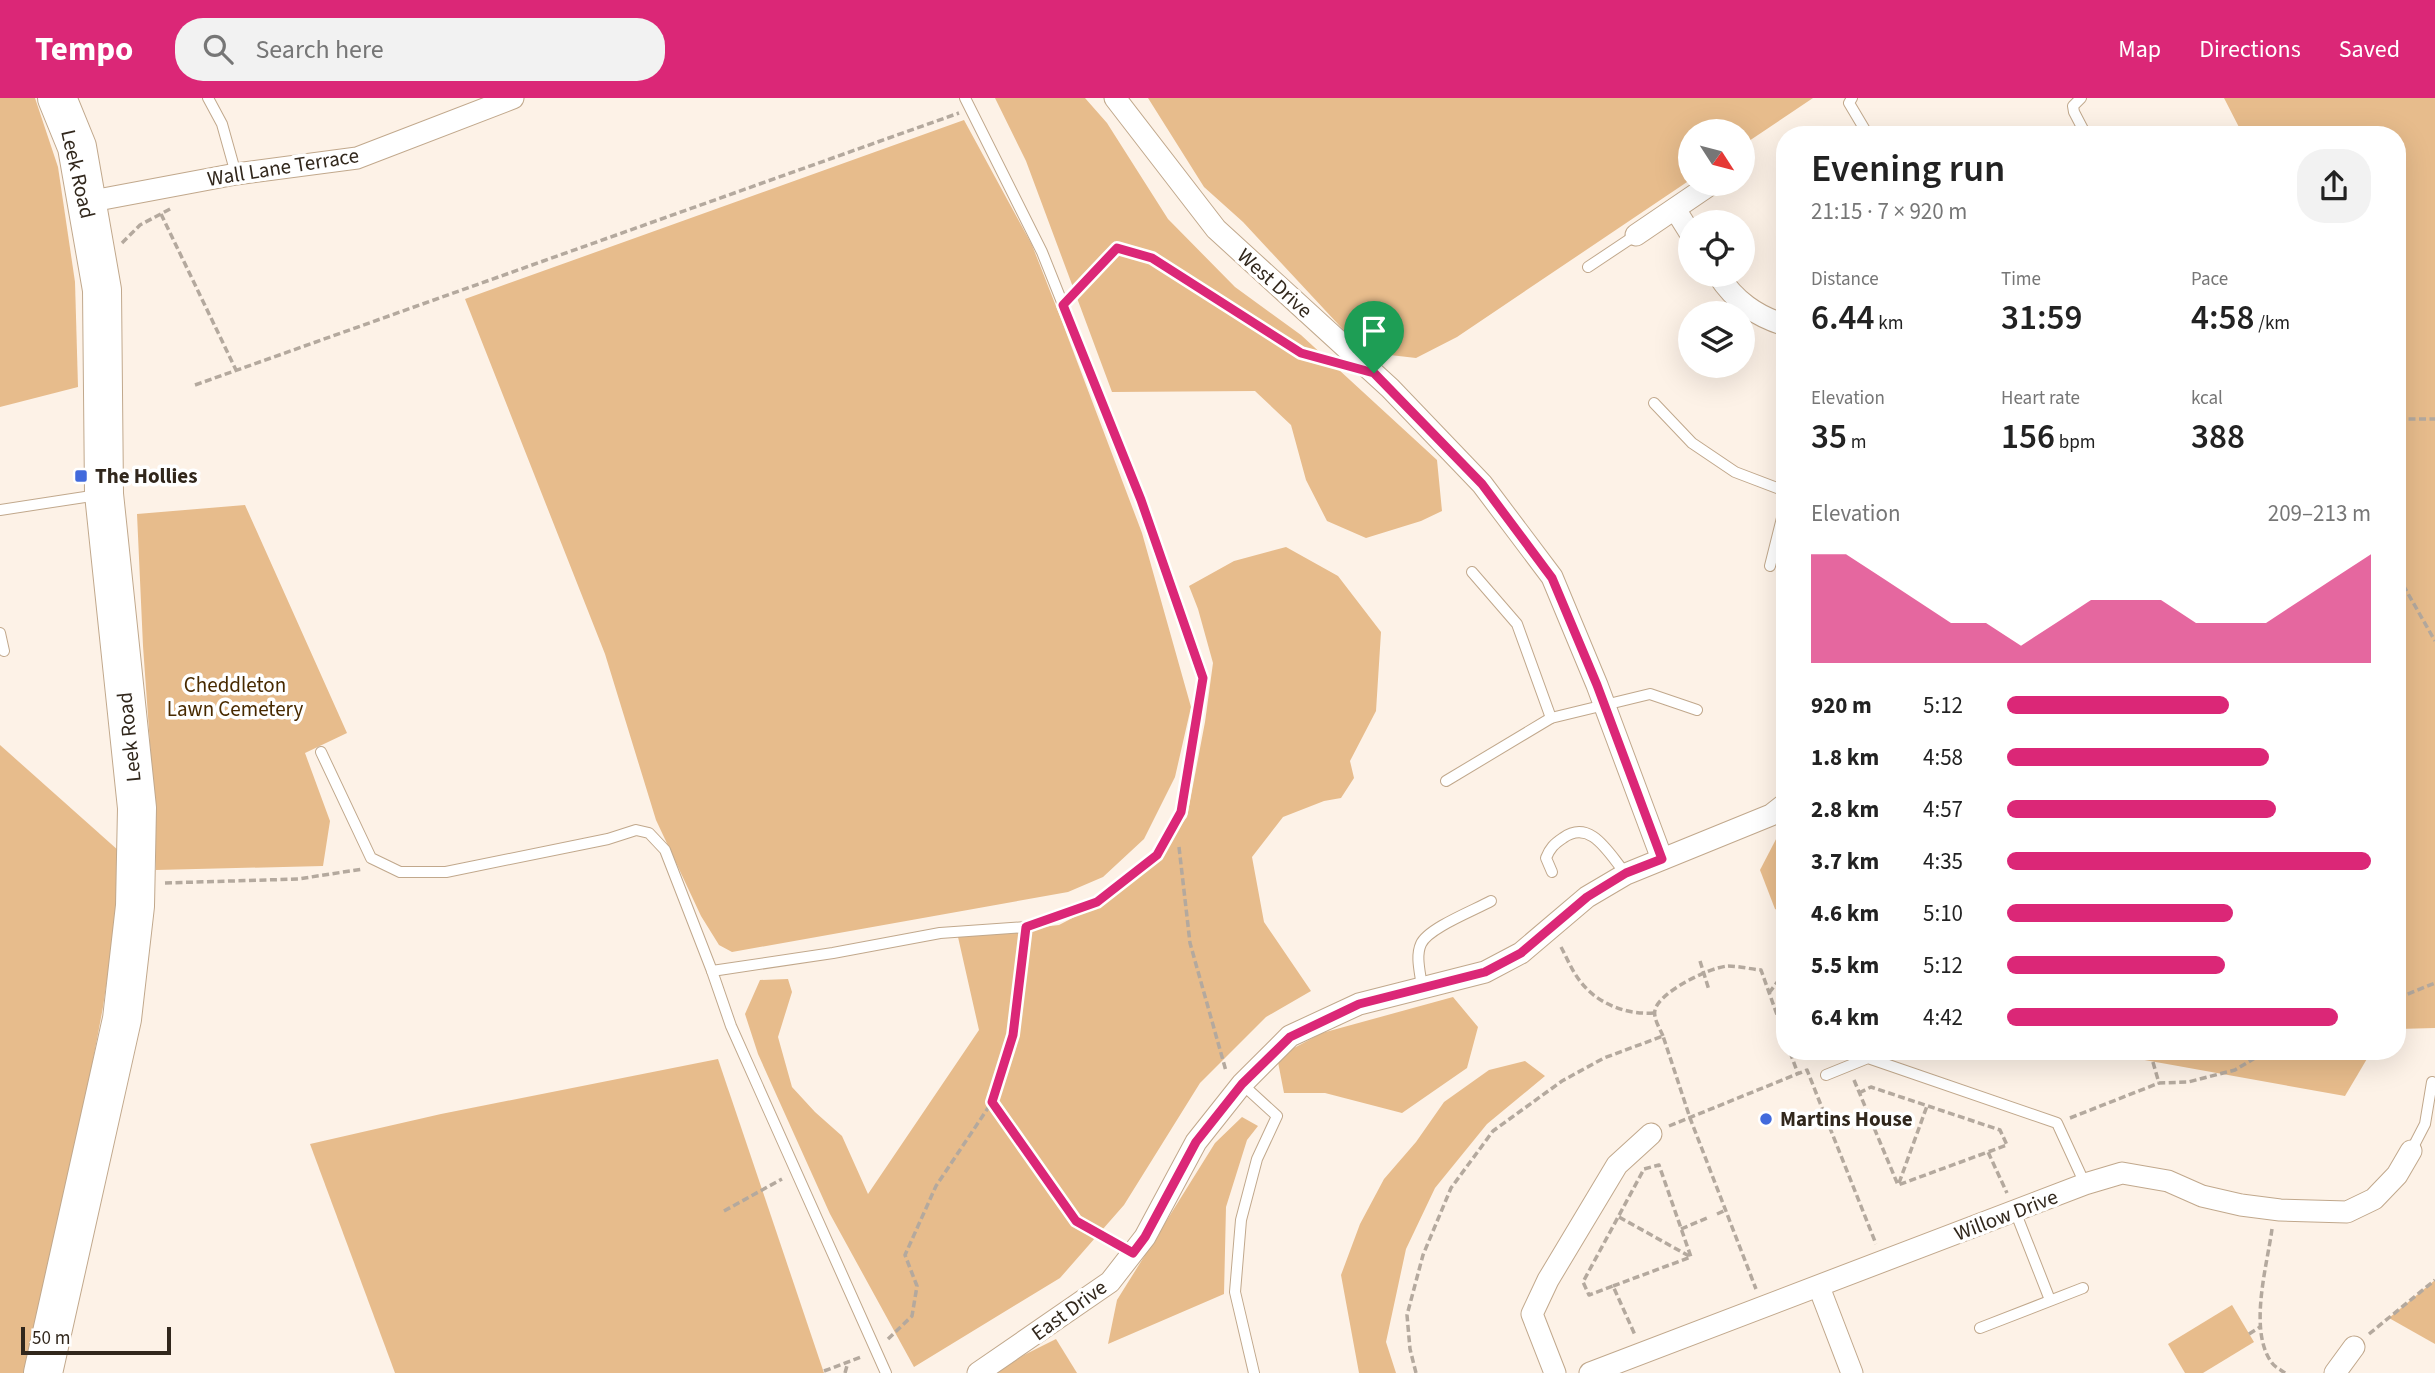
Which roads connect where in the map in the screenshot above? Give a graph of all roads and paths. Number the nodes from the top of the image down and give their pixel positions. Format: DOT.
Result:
graph roads {
  1 [pos="57,98"];
  2 [pos="208,98"];
  3 [pos="513,98"];
  4 [pos="965,98"];
  5 [pos="1115,98"];
  6 [pos="1852,98"];
  7 [pos="2081,98"];
  8 [pos="971,109"];
  9 [pos="1863,126"];
  10 [pos="2081,126"];
  11 [pos="236,174"];
  12 [pos="1694,196"];
  13 [pos="87,202"];
  14 [pos="183,202"];
  15 [pos="1675,209"];
  16 [pos="161,214"];
  17 [pos="1678,214"];
  18 [pos="1636,234"];
  19 [pos="120,245"];
  20 [pos="1588,267"];
  21 [pos="1728,287"];
  22 [pos="1063,305"];
  23 [pos="1776,322"];
  24 [pos="1334,362"];
  25 [pos="236,370"];
  26 [pos="195,385"];
  27 [pos="1654,402"];
  28 [pos="2406,419"];
  29 [pos="2435,419"];
  30 [pos="1776,488"];
  31 [pos="104,494"];
  32 [pos="0,510"];
  33 [pos="1776,542"];
  34 [pos="1770,566"];
  35 [pos="1472,572"];
  36 [pos="2406,590"];
  37 [pos="0,633"];
  38 [pos="2435,641"];
  39 [pos="4,651"];
  40 [pos="1605,707"];
  41 [pos="1697,710"];
  42 [pos="1551,718"];
  43 [pos="321,752"];
  44 [pos="1446,781"];
  45 [pos="1776,811"];
  46 [pos="1176,820"];
  47 [pos="1662,859"];
  48 [pos="386,865"];
  49 [pos="1552,872"];
  50 [pos="1626,873"];
  51 [pos="135,884"];
  52 [pos="1491,901"];
  53 [pos="1026,927"];
  54 [pos="1550,928"];
  55 [pos="1700,961"];
  56 [pos="712,971"];
  57 [pos="1704,974"];
  58 [pos="2435,983"];
  59 [pos="1776,984"];
  60 [pos="1422,988"];
  61 [pos="1709,990"];
  62 [pos="1769,993"];
  63 [pos="2406,995"];
  64 [pos="1776,1012"];
  65 [pos="1654,1013"];
  66 [pos="1663,1036"];
  67 [pos="1793,1060"];
  68 [pos="1863,1060"];
  69 [pos="1874,1060"];
  70 [pos="2152,1060"];
  71 [pos="2252,1060"];
  72 [pos="1848,1066"];
  73 [pos="1798,1074"];
  74 [pos="1826,1075"];
  75 [pos="2432,1082"];
  76 [pos="2159,1083"];
  77 [pos="1237,1090"];
  78 [pos="1859,1093"];
  79 [pos="992,1102"];
  80 [pos="1927,1106"];
  81 [pos="1690,1118"];
  82 [pos="2057,1123"];
  83 [pos="1651,1134"];
  84 [pos="2411,1151"];
  85 [pos="1988,1152"];
  86 [pos="1659,1164"];
  87 [pos="797,1171"];
  88 [pos="2085,1184"];
  89 [pos="1898,1185"];
  90 [pos="1726,1210"];
  91 [pos="2275,1210"];
  92 [pos="724,1211"];
  93 [pos="2015,1211"];
  94 [pos="1717,1214"];
  95 [pos="1619,1216"];
  96 [pos="1707,1218"];
  97 [pos="1681,1229"];
  98 [pos="1133,1253"];
  99 [pos="1691,1256"];
  100 [pos="1883,1262"];
  101 [pos="2435,1280"];
  102 [pos="1613,1286"];
  103 [pos="1819,1286"];
  104 [pos="2083,1289"];
  105 [pos="2050,1300"];
  106 [pos="1763,1308"];
  107 [pos="2260,1327"];
  108 [pos="1980,1328"];
  109 [pos="2249,1334"];
  110 [pos="2354,1347"];
  111 [pos="876,1351"];
  112 [pos="1643,1353"];
  113 [pos="848,1362"];
  114 [pos="824,1371"];
  115 [pos="43,1373"];
  116 [pos="845,1373"];
  117 [pos="886,1373"];
  118 [pos="978,1373"];
  119 [pos="1254,1373"];
  120 [pos="1416,1373"];
  121 [pos="1555,1373"];
  122 [pos="1590,1373"];
  123 [pos="1852,1373"];
  124 [pos="2285,1373"];
  125 [pos="2335,1373"];
  1 -- 13 [label="highway, Leek Road"];
  2 -- 11 [label="lane"];
  3 -- 11 [label="street, Wall Lane Terrace"];
  4 -- 8 [label="lane"];
  5 -- 40 [label="street, West Drive"];
  6 -- 9 [label="lane"];
  7 -- 10 [label="lane"];
  8 -- 22 [label="lane"];
  8 -- 25 [label="path"];
  11 -- 13 [label="street, Wall Lane Terrace"];
  12 -- 15 [label="street"];
  13 -- 31 [label="highway, Leek Road"];
  14 -- 16 [label="path"];
  15 -- 17 [label="street"];
  15 -- 18 [label="street"];
  16 -- 19 [label="path"];
  16 -- 25 [label="path"];
  18 -- 20 [label="lane"];
  21 -- 23 [label="street"];
  22 -- 24 [label="path"];
  22 -- 46 [label="lane"];
  25 -- 26 [label="path"];
  27 -- 30 [label="lane"];
  28 -- 29 [label="path"];
  31 -- 32 [label="lane"];
  31 -- 51 [label="highway, Leek Road"];
  33 -- 34 [label="lane"];
  35 -- 42 [label="lane"];
  36 -- 38 [label="path"];
  37 -- 39 [label="lane"];
  40 -- 41 [label="lane"];
  40 -- 42 [label="lane"];
  40 -- 47 [label="street, West Drive"];
  42 -- 44 [label="lane"];
  43 -- 48 [label="lane"];
  45 -- 47 [label="street, East Drive"];
  46 -- 53 [label="lane"];
  46 -- 77 [label="path"];
  47 -- 50 [label="street, East Drive"];
  48 -- 51 [label="path"];
  48 -- 56 [label="lane"];
  49 -- 50 [label="lane"];
  50 -- 54 [label="street, East Drive"];
  51 -- 115 [label="highway, Leek Road"];
  52 -- 60 [label="lane"];
  53 -- 56 [label="lane"];
  53 -- 79 [label="path"];
  54 -- 60 [label="street, East Drive"];
  54 -- 65 [label="path"];
  55 -- 57 [label="path"];
  56 -- 87 [label="lane"];
  57 -- 61 [label="path"];
  57 -- 62 [label="path"];
  57 -- 65 [label="path"];
  58 -- 63 [label="path"];
  59 -- 62 [label="path"];
  60 -- 77 [label="street, East Drive"];
  62 -- 64 [label="path"];
  65 -- 66 [label="path"];
  66 -- 81 [label="path"];
  66 -- 120 [label="path"];
  67 -- 73 [label="path"];
  68 -- 72 [label="lane"];
  69 -- 82 [label="lane"];
  70 -- 76 [label="path"];
  71 -- 76 [label="path"];
  72 -- 74 [label="lane"];
  72 -- 78 [label="path"];
  73 -- 81 [label="path"];
  73 -- 100 [label="path"];
  75 -- 84 [label="lane"];
  76 -- 82 [label="path"];
  77 -- 98 [label="street, East Drive"];
  77 -- 119 [label="lane"];
  78 -- 80 [label="path"];
  78 -- 89 [label="path"];
  79 -- 98 [label="path"];
  79 -- 111 [label="path"];
  80 -- 85 [label="path"];
  80 -- 89 [label="path"];
  81 -- 83 [label="path"];
  81 -- 90 [label="path"];
  82 -- 88 [label="lane"];
  83 -- 86 [label="path"];
  83 -- 121 [label="street"];
  84 -- 91 [label="street, Willow Drive"];
  85 -- 89 [label="path"];
  85 -- 93 [label="path"];
  86 -- 95 [label="path"];
  86 -- 97 [label="path"];
  87 -- 92 [label="path"];
  87 -- 111 [label="lane"];
  88 -- 91 [label="street, Willow Drive"];
  88 -- 93 [label="street, Willow Drive"];
  90 -- 94 [label="path"];
  90 -- 106 [label="path"];
  91 -- 107 [label="path"];
  93 -- 100 [label="street, Willow Drive"];
  93 -- 105 [label="lane"];
  95 -- 99 [label="path"];
  95 -- 102 [label="path"];
  96 -- 97 [label="path"];
  97 -- 99 [label="path"];
  98 -- 118 [label="street, East Drive"];
  99 -- 102 [label="path"];
  100 -- 103 [label="street, Willow Drive"];
  101 -- 110 [label="path"];
  102 -- 112 [label="path"];
  103 -- 106 [label="street, Willow Drive"];
  103 -- 123 [label="street"];
  104 -- 105 [label="lane"];
  105 -- 108 [label="lane"];
  106 -- 112 [label="street, Willow Drive"];
  107 -- 109 [label="path"];
  107 -- 124 [label="path"];
  110 -- 125 [label="street"];
  111 -- 113 [label="path"];
  111 -- 117 [label="lane"];
  112 -- 122 [label="street, Willow Drive"];
  113 -- 114 [label="path"];
  113 -- 116 [label="path"];
}
